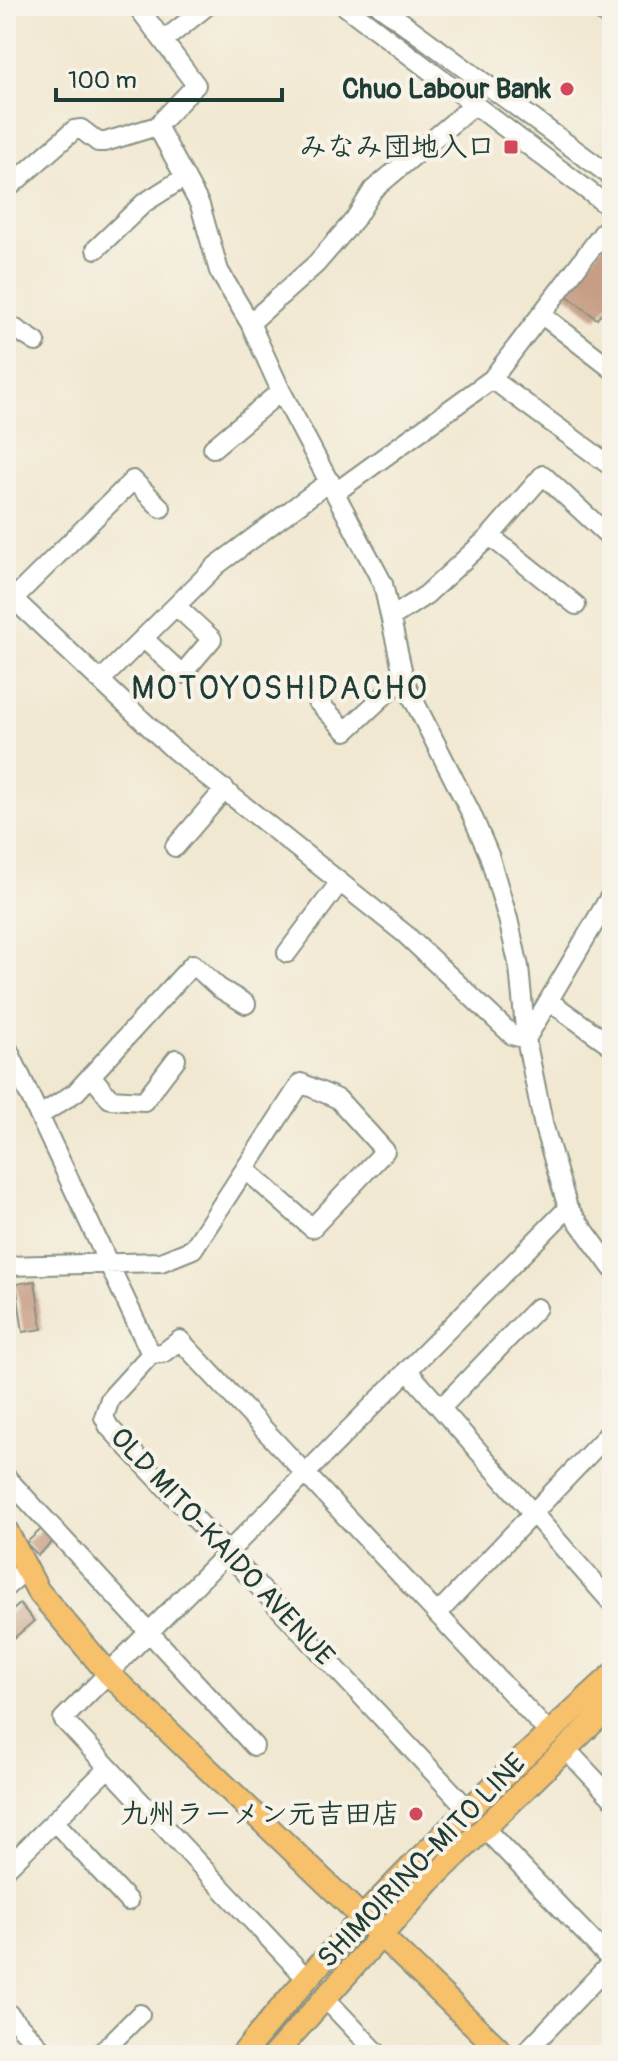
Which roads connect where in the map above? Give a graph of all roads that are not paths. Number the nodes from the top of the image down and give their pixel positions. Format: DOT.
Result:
graph roads {
  1 [pos="137,6"];
  2 [pos="207,6"];
  3 [pos="345,6"];
  4 [pos="380,6"];
  5 [pos="595,6"];
  6 [pos="612,19"];
  7 [pos="163,41"];
  8 [pos="475,104"];
  9 [pos="157,126"];
  10 [pos="185,177"];
  11 [pos="612,177"];
  12 [pos="6,190"];
  13 [pos="612,209"];
  14 [pos="612,221"];
  15 [pos="96,249"];
  16 [pos="541,314"];
  17 [pos="250,323"];
  18 [pos="6,331"];
  19 [pos="36,342"];
  20 [pos="612,369"];
  21 [pos="492,379"];
  22 [pos="281,391"];
  23 [pos="213,448"];
  24 [pos="612,467"];
  25 [pos="333,486"];
  26 [pos="161,508"];
  27 [pos="490,536"];
  28 [pos="612,539"];
  29 [pos="10,595"];
  30 [pos="576,605"];
  31 [pos="176,606"];
  32 [pos="392,617"];
  33 [pos="143,638"];
  34 [pos="404,677"];
  35 [pos="101,680"];
  36 [pos="316,700"];
  37 [pos="225,789"];
  38 [pos="175,847"];
  39 [pos="340,882"];
  40 [pos="612,893"];
  41 [pos="287,953"];
  42 [pos="549,1001"];
  43 [pos="246,1004"];
  44 [pos="526,1039"];
  45 [pos="6,1045"];
  46 [pos="612,1046"];
  47 [pos="176,1059"];
  48 [pos="91,1075"];
  49 [pos="39,1116"];
  50 [pos="245,1169"];
  51 [pos="568,1208"];
  52 [pos="109,1265"];
  53 [pos="6,1266"];
  54 [pos="612,1268"];
  55 [pos="537,1308"];
  56 [pos="151,1354"];
  57 [pos="407,1370"];
  58 [pos="441,1408"];
  59 [pos="612,1430"];
  60 [pos="305,1474"];
  61 [pos="6,1477"];
  62 [pos="533,1513"];
  63 [pos="6,1530"];
  64 [pos="227,1553"];
  65 [pos="25,1570"];
  66 [pos="6,1587"];
  67 [pos="612,1603"];
  68 [pos="437,1614"];
  69 [pos="148,1633"];
  70 [pos="108,1673"];
  71 [pos="612,1675"];
  72 [pos="612,1704"];
  73 [pos="549,1733"];
  74 [pos="254,1746"];
  75 [pos="566,1749"];
  76 [pos="107,1769"];
  77 [pos="612,1798"];
  78 [pos="467,1808"];
  79 [pos="54,1821"];
  80 [pos="483,1827"];
  81 [pos="6,1869"];
  82 [pos="128,1901"];
  83 [pos="362,1917"];
  84 [pos="380,1935"];
  85 [pos="612,1962"];
  86 [pos="307,1979"];
  87 [pos="324,1997"];
  88 [pos="6,2011"];
  89 [pos="140,2014"];
  90 [pos="47,2055"];
  91 [pos="99,2055"];
  92 [pos="242,2055"];
  93 [pos="274,2055"];
  94 [pos="379,2055"];
  95 [pos="505,2055"];
  96 [pos="523,2055"];
  1 -- 7 [label="street"];
  2 -- 7 [label="street"];
  3 -- 8 [label="street"];
  4 -- 11 [label="street"];
  5 -- 6 [label="street"];
  7 -- 9 [label="street"];
  8 -- 13 [label="street"];
  8 -- 17 [label="street"];
  9 -- 10 [label="street"];
  9 -- 12 [label="street"];
  10 -- 15 [label="street"];
  10 -- 17 [label="street"];
  14 -- 16 [label="street"];
  16 -- 20 [label="street"];
  16 -- 21 [label="street"];
  17 -- 22 [label="street"];
  18 -- 19 [label="street"];
  21 -- 24 [label="street"];
  21 -- 25 [label="street"];
  22 -- 23 [label="street"];
  22 -- 25 [label="street"];
  25 -- 31 [label="street"];
  25 -- 32 [label="street"];
  26 -- 29 [label="street"];
  27 -- 28 [label="street"];
  27 -- 30 [label="street"];
  27 -- 32 [label="street"];
  29 -- 35 [label="street"];
  31 -- 33 [label="street"];
  31 -- 33 [label="street"];
  32 -- 34 [label="street"];
  33 -- 35 [label="street"];
  34 -- 36 [label="street"];
  34 -- 44 [label="street"];
  35 -- 37 [label="street"];
  37 -- 38 [label="street"];
  37 -- 39 [label="street"];
  39 -- 41 [label="street"];
  39 -- 44 [label="street"];
  40 -- 42 [label="street"];
  42 -- 44 [label="street"];
  42 -- 46 [label="street"];
  43 -- 48 [label="street"];
  44 -- 51 [label="street"];
  45 -- 49 [label="street"];
  47 -- 48 [label="street"];
  48 -- 49 [label="street"];
  49 -- 52 [label="street"];
  50 -- 50 [label="street"];
  50 -- 52 [label="street"];
  51 -- 54 [label="street"];
  51 -- 57 [label="street"];
  52 -- 53 [label="street"];
  52 -- 56 [label="street"];
  55 -- 58 [label="street"];
  56 -- 60 [label="street"];
  56 -- 64 [label="street, OLD MITO-KAIDO AVENUE"];
  57 -- 58 [label="street"];
  57 -- 60 [label="street"];
  58 -- 62 [label="street"];
  59 -- 62 [label="street"];
  60 -- 64 [label="street"];
  60 -- 68 [label="street"];
  61 -- 69 [label="street"];
  62 -- 67 [label="street"];
  62 -- 68 [label="street"];
  63 -- 65 [label="main road"];
  64 -- 69 [label="street"];
  64 -- 78 [label="street, OLD MITO-KAIDO AVENUE"];
  65 -- 66 [label="street"];
  65 -- 70 [label="main road"];
  68 -- 73 [label="street"];
  69 -- 70 [label="street"];
  69 -- 74 [label="street"];
  70 -- 76 [label="street"];
  70 -- 83 [label="main road"];
  71 -- 73 [label="main road, SHIMOIRINO-MITO LINE"];
  72 -- 75 [label="main road, SHIMOIRINO-MITO LINE"];
  73 -- 78 [label="main road, SHIMOIRINO-MITO LINE"];
  75 -- 77 [label="street"];
  75 -- 80 [label="main road, SHIMOIRINO-MITO LINE"];
  76 -- 79 [label="street"];
  76 -- 86 [label="street"];
  78 -- 83 [label="main road, SHIMOIRINO-MITO LINE"];
  79 -- 81 [label="street"];
  79 -- 82 [label="street"];
  80 -- 84 [label="main road, SHIMOIRINO-MITO LINE"];
  80 -- 85 [label="street"];
  83 -- 84 [label="main road"];
  83 -- 86 [label="main road, SHIMOIRINO-MITO LINE"];
  84 -- 87 [label="main road, SHIMOIRINO-MITO LINE"];
  84 -- 95 [label="main road"];
  85 -- 96 [label="street"];
  86 -- 92 [label="main road, SHIMOIRINO-MITO LINE"];
  87 -- 93 [label="main road, SHIMOIRINO-MITO LINE"];
  87 -- 94 [label="street"];
  88 -- 90 [label="street"];
  89 -- 91 [label="street"];
}
